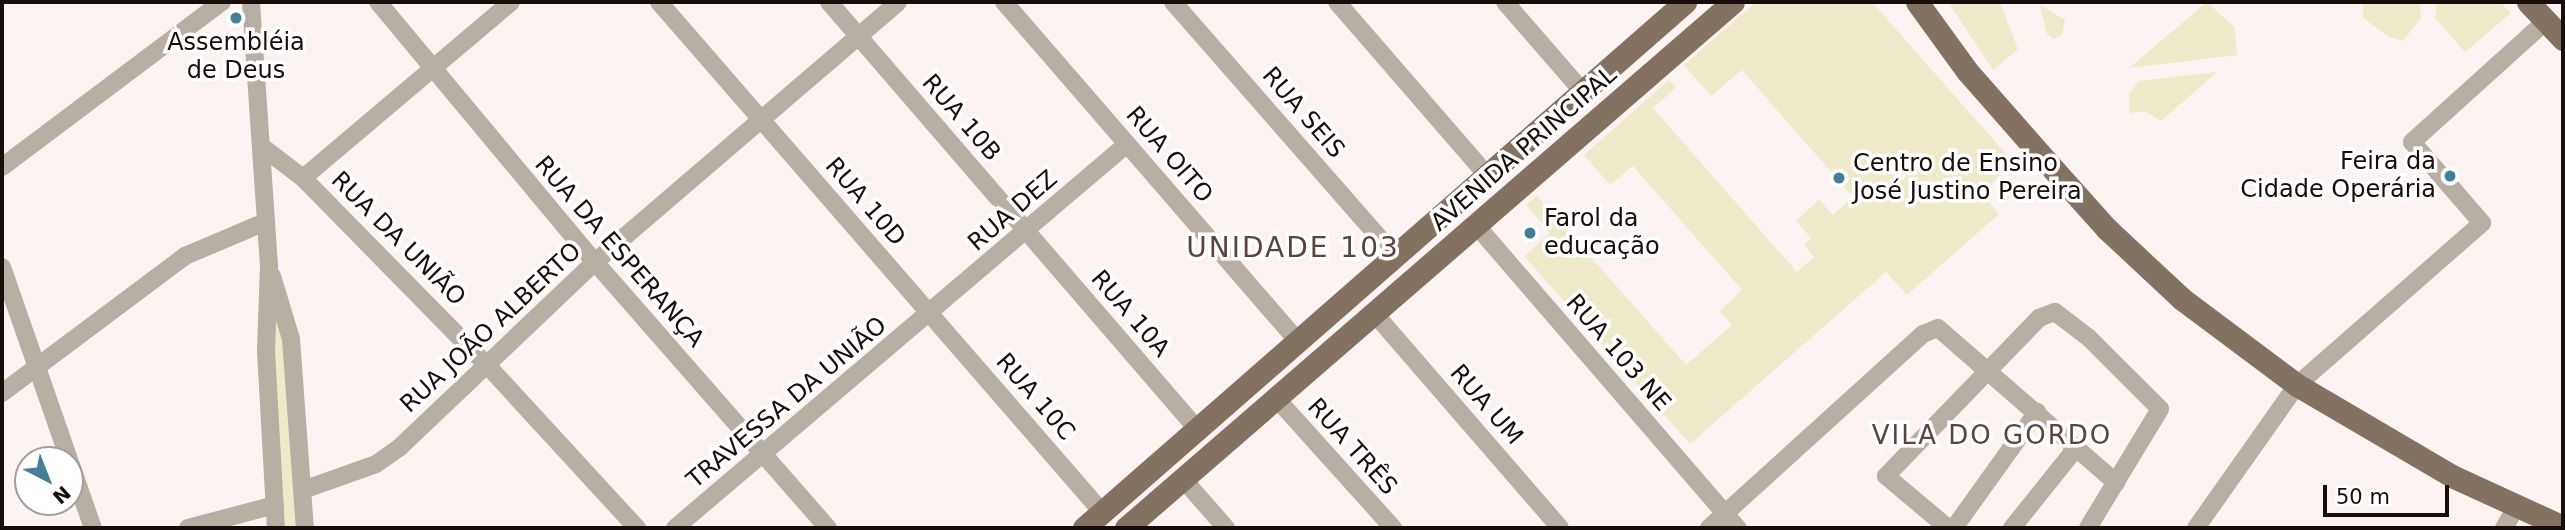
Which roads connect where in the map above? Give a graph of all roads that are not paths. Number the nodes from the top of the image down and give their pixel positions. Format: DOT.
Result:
graph roads {
  1 [pos="222,2"];
  2 [pos="251,2"];
  3 [pos="378,2"];
  4 [pos="511,2"];
  5 [pos="659,2"];
  6 [pos="829,2"];
  7 [pos="898,2"];
  8 [pos="1004,2"];
  9 [pos="1174,2"];
  10 [pos="1337,2"];
  11 [pos="1505,2"];
  12 [pos="1684,2"];
  13 [pos="1733,2"];
  14 [pos="1917,2"];
  15 [pos="2528,2"];
  16 [pos="2546,21"];
  17 [pos="859,37"];
  18 [pos="2563,39"];
  19 [pos="431,70"];
  20 [pos="1582,92"];
  21 [pos="763,122"];
  22 [pos="1127,144"];
  23 [pos="261,146"];
  24 [pos="1555,157"];
  25 [pos="2,167"];
  26 [pos="1487,175"];
  27 [pos="303,178"];
  28 [pos="265,222"];
  29 [pos="1476,225"];
  30 [pos="1027,232"];
  31 [pos="1416,237"];
  32 [pos="1395,256"];
  33 [pos="595,262"];
  34 [pos="269,265"];
  35 [pos="2,267"];
  36 [pos="1374,313"];
  37 [pos="930,314"];
  38 [pos="1298,341"];
  39 [pos="38,364"];
  40 [pos="488,365"];
  41 [pos="1989,370"];
  42 [pos="2297,385"];
  43 [pos="2,393"];
  44 [pos="1276,398"];
  45 [pos="2036,412"];
  46 [pos="1197,429"];
  47 [pos="2076,448"];
  48 [pos="763,457"];
  49 [pos="1183,479"];
  50 [pos="2116,483"];
  51 [pos="303,490"];
  52 [pos="275,505"];
  53 [pos="2516,508"];
  54 [pos="1102,512"];
  55 [pos="1722,513"];
  56 [pos="2563,527"];
  57 [pos="93,528"];
  58 [pos="188,528"];
  59 [pos="276,528"];
  60 [pos="305,528"];
  61 [pos="637,528"];
  62 [pos="675,528"];
  63 [pos="828,528"];
  64 [pos="1084,528"];
  65 [pos="1126,528"];
  66 [pos="1226,528"];
  67 [pos="1392,528"];
  68 [pos="1560,528"];
  69 [pos="1709,528"];
  70 [pos="1738,528"];
  71 [pos="1948,528"];
  72 [pos="1954,528"];
  73 [pos="2012,528"];
  74 [pos="2088,528"];
  75 [pos="2196,528"];
  76 [pos="2504,528"];
  1 -- 25 [label="street"];
  2 -- 23 [label="street"];
  3 -- 19 [label="street, RUA DA ESPERANÇA"];
  4 -- 19 [label="street"];
  5 -- 21 [label="street, RUA 10D"];
  6 -- 17 [label="street, RUA 10B"];
  7 -- 17 [label="street, RUA JOÃO ALBERTO"];
  8 -- 22 [label="street, RUA OITO"];
  9 -- 32 [label="street, RUA SEIS"];
  10 -- 26 [label="street"];
  11 -- 20 [label="street"];
  12 -- 20 [label="main road, AVENIDA PRINCIPAL"];
  13 -- 24 [label="main road, AVENIDA PRINCIPAL"];
  14 -- 42 [label="main road"];
  15 -- 16 [label="main road"];
  16 -- 18 [label="main road"];
  16 -- 42 [label="street"];
  17 -- 21 [label="street, RUA JOÃO ALBERTO"];
  17 -- 30 [label="street, RUA 10B"];
  19 -- 27 [label="street"];
  19 -- 33 [label="street, RUA DA ESPERANÇA"];
  20 -- 24 [label="main road"];
  20 -- 26 [label="main road, AVENIDA PRINCIPAL"];
  21 -- 33 [label="street, RUA JOÃO ALBERTO"];
  21 -- 37 [label="street, RUA 10D"];
  22 -- 30 [label="street, RUA DEZ"];
  22 -- 38 [label="street, RUA OITO"];
  23 -- 27 [label="street, RUA DA UNIÃO"];
  23 -- 28 [label="street"];
  24 -- 29 [label="main road, AVENIDA PRINCIPAL"];
  26 -- 31 [label="main road, AVENIDA PRINCIPAL"];
  27 -- 40 [label="street, RUA DA UNIÃO"];
  28 -- 34 [label="street"];
  28 -- 39 [label="street"];
  29 -- 36 [label="main road, AVENIDA PRINCIPAL"];
  29 -- 55 [label="street, RUA 103 NE"];
  30 -- 37 [label="street, RUA DEZ"];
  30 -- 46 [label="street, RUA 10A"];
  31 -- 32 [label="main road, AVENIDA PRINCIPAL"];
  31 -- 36 [label="main road"];
  32 -- 38 [label="main road, AVENIDA PRINCIPAL"];
  33 -- 40 [label="street, RUA JOÃO ALBERTO"];
  33 -- 48 [label="street, RUA DA ESPERANÇA"];
  34 -- 51 [label="street"];
  34 -- 52 [label="street"];
  35 -- 39 [label="street"];
  36 -- 44 [label="main road, AVENIDA PRINCIPAL"];
  36 -- 68 [label="street, RUA UM"];
  37 -- 48 [label="street, TRAVESSA DA UNIÃO"];
  37 -- 54 [label="street, RUA 10C"];
  38 -- 46 [label="main road, AVENIDA PRINCIPAL"];
  39 -- 43 [label="street"];
  39 -- 57 [label="street"];
  40 -- 51 [label="street, RUA JOÃO ALBERTO"];
  40 -- 61 [label="street, RUA DA UNIÃO"];
  41 -- 45 [label="street"];
  41 -- 50 [label="street"];
  41 -- 55 [label="street"];
  41 -- 71 [label="street"];
  42 -- 53 [label="main road"];
  42 -- 75 [label="street"];
  44 -- 49 [label="main road, AVENIDA PRINCIPAL"];
  44 -- 67 [label="street, RUA TRÊS"];
  45 -- 47 [label="street"];
  45 -- 72 [label="street"];
  46 -- 54 [label="main road, AVENIDA PRINCIPAL"];
  47 -- 50 [label="street"];
  47 -- 73 [label="street"];
  48 -- 62 [label="street, TRAVESSA DA UNIÃO"];
  48 -- 63 [label="street, RUA DA ESPERANÇA"];
  49 -- 65 [label="main road, AVENIDA PRINCIPAL"];
  49 -- 66 [label="street"];
  50 -- 74 [label="street"];
  51 -- 60 [label="street"];
  52 -- 58 [label="street"];
  52 -- 59 [label="street"];
  53 -- 56 [label="main road"];
  53 -- 76 [label="street"];
  54 -- 64 [label="main road, AVENIDA PRINCIPAL"];
  55 -- 69 [label="street"];
  55 -- 70 [label="street, RUA 103 NE"];
}
